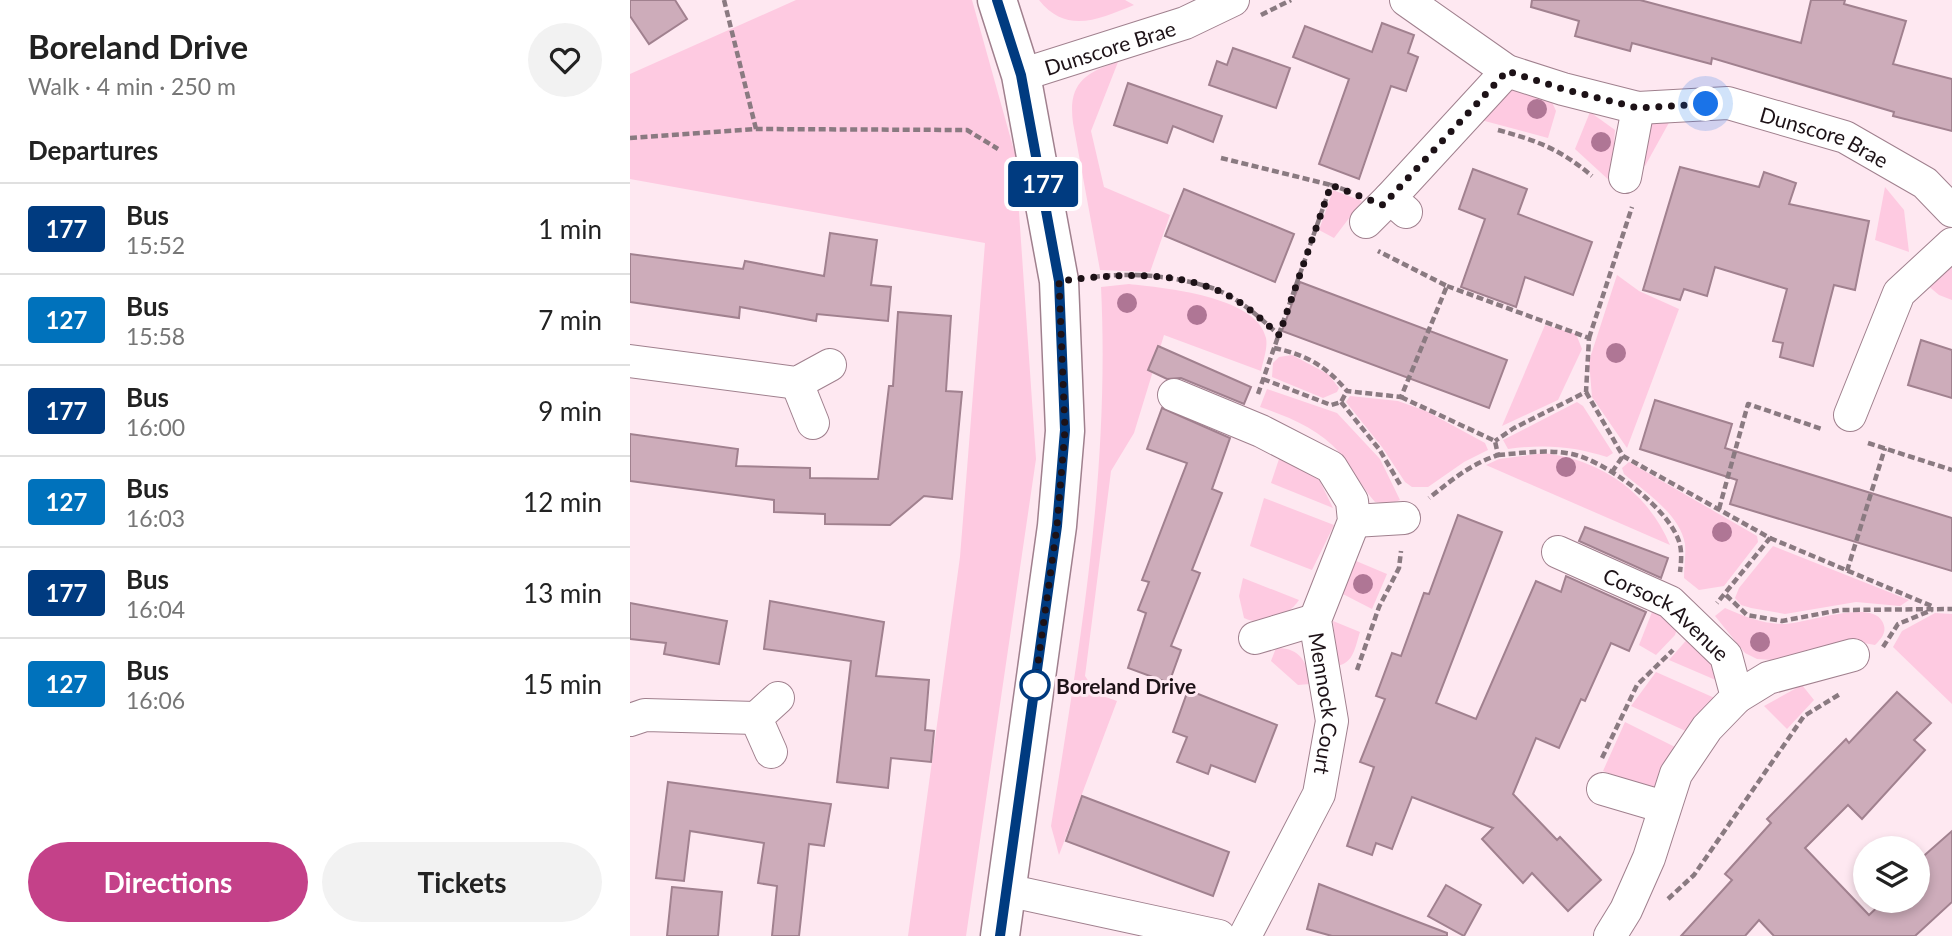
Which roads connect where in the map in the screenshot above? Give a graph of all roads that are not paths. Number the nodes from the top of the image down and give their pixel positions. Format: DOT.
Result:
graph roads {
  1 [pos="997,0"];
  2 [pos="1233,0"];
  3 [pos="1406,0"];
  4 [pos="1507,71"];
  5 [pos="1021,75"];
  6 [pos="1638,108"];
  7 [pos="1616,188"];
  8 [pos="1386,209"];
  9 [pos="1952,211"];
  10 [pos="1952,244"];
  11 [pos="630,361"];
  12 [pos="830,365"];
  13 [pos="797,383"];
  14 [pos="1174,395"];
  15 [pos="813,423"];
  16 [pos="1856,428"];
  17 [pos="1404,518"];
  18 [pos="1354,521"];
  19 [pos="1558,552"];
  20 [pos="1315,620"];
  21 [pos="1255,638"];
  22 [pos="1867,655"];
  23 [pos="1737,697"];
  24 [pos="630,720"];
  25 [pos="771,752"];
  26 [pos="1603,789"];
  27 [pos="1664,807"];
  28 [pos="1006,890"];
  29 [pos="1000,936"];
  30 [pos="1219,936"];
  31 [pos="1245,936"];
  32 [pos="1610,936"];
  1 -- 5 [label="street"];
  2 -- 5 [label="street, Dunscore Brae"];
  3 -- 4 [label="street, Dunscore Brae"];
  4 -- 6 [label="street, Dunscore Brae"];
  4 -- 8 [label="street"];
  5 -- 28 [label="street"];
  6 -- 7 [label="street"];
  6 -- 9 [label="street, Dunscore Brae"];
  10 -- 16 [label="street"];
  11 -- 13 [label="street"];
  12 -- 13 [label="street"];
  13 -- 15 [label="street"];
  14 -- 18 [label="street"];
  17 -- 18 [label="street"];
  18 -- 20 [label="street, Mennock Court"];
  19 -- 23 [label="street, Corsock Avenue"];
  20 -- 21 [label="street, Mennock Court"];
  20 -- 31 [label="street, Mennock Court"];
  22 -- 23 [label="street"];
  23 -- 27 [label="street"];
  24 -- 25 [label="street"];
  26 -- 27 [label="street"];
  27 -- 32 [label="street"];
  28 -- 29 [label="street"];
  28 -- 30 [label="street"];
}
